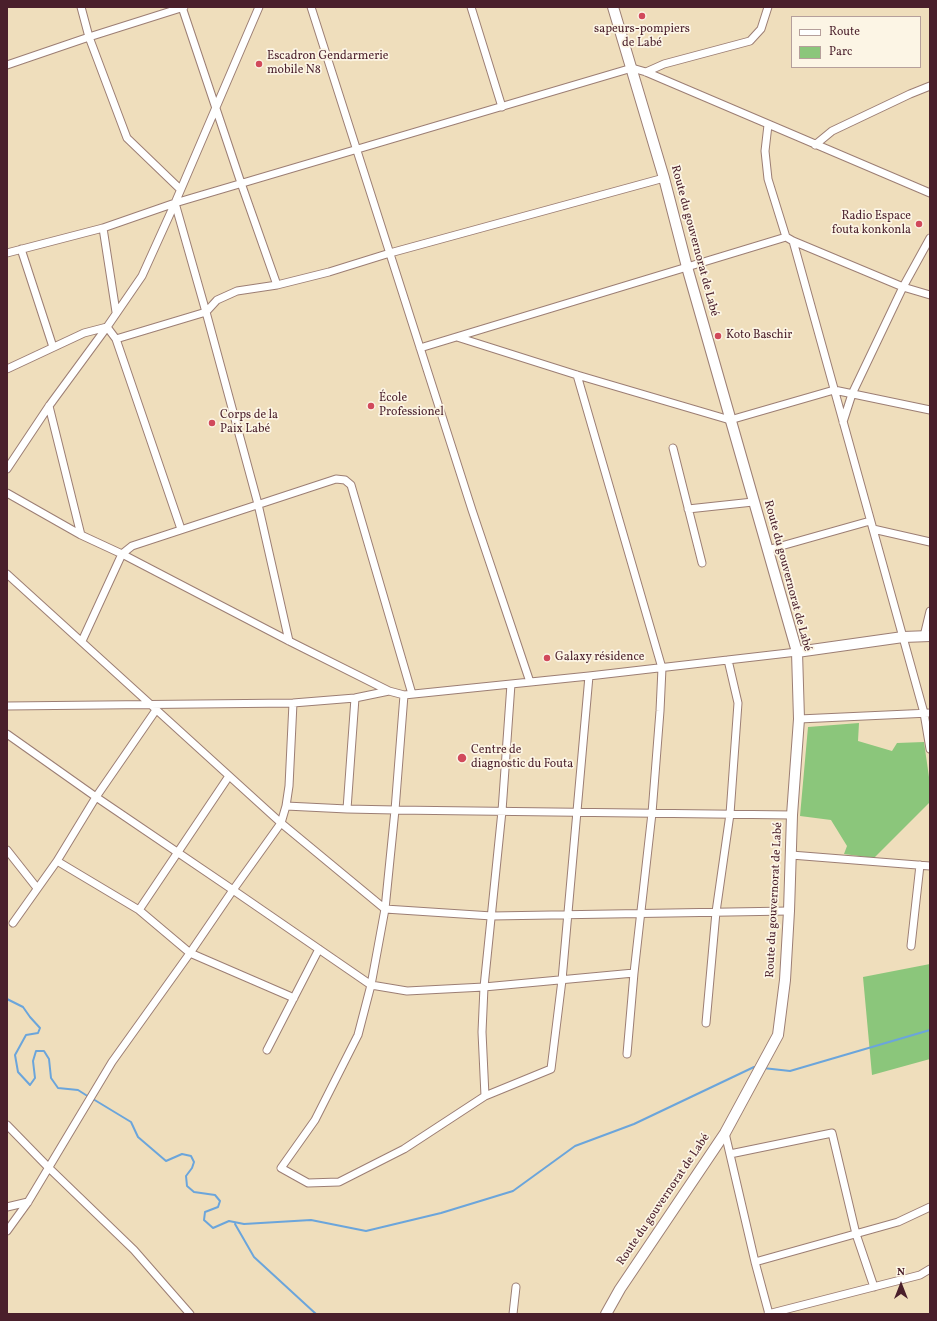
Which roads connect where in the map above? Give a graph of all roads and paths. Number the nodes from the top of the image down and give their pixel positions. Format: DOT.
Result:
graph roads {
  1 [pos="81,7"];
  2 [pos="183,7"];
  3 [pos="259,7"];
  4 [pos="311,7"];
  5 [pos="471,7"];
  6 [pos="613,7"];
  7 [pos="768,7"];
  8 [pos="89,37"];
  9 [pos="7,66"];
  10 [pos="632,68"];
  11 [pos="646,72"];
  12 [pos="930,86"];
  13 [pos="216,106"];
  14 [pos="502,107"];
  15 [pos="768,125"];
  16 [pos="815,145"];
  17 [pos="357,149"];
  18 [pos="664,178"];
  19 [pos="241,183"];
  20 [pos="180,189"];
  21 [pos="930,193"];
  22 [pos="175,203"];
  23 [pos="102,228"];
  24 [pos="786,237"];
  25 [pos="930,238"];
  26 [pos="793,241"];
  27 [pos="21,249"];
  28 [pos="7,254"];
  29 [pos="390,254"];
  30 [pos="687,267"];
  31 [pos="277,285"];
  32 [pos="903,287"];
  33 [pos="930,295"];
  34 [pos="116,312"];
  35 [pos="206,312"];
  36 [pos="106,327"];
  37 [pos="457,337"];
  38 [pos="116,339"];
  39 [pos="53,347"];
  40 [pos="420,348"];
  41 [pos="7,368"];
  42 [pos="577,375"];
  43 [pos="834,390"];
  44 [pos="852,394"];
  45 [pos="49,406"];
  46 [pos="930,410"];
  47 [pos="730,420"];
  48 [pos="843,422"];
  49 [pos="673,448"];
  50 [pos="7,468"];
  51 [pos="7,493"];
  52 [pos="753,502"];
  53 [pos="258,504"];
  54 [pos="688,510"];
  55 [pos="870,521"];
  56 [pos="181,529"];
  57 [pos="872,529"];
  58 [pos="81,535"];
  59 [pos="930,542"];
  60 [pos="767,550"];
  61 [pos="122,554"];
  62 [pos="702,563"];
  63 [pos="7,574"];
  64 [pos="930,611"];
  65 [pos="927,636"];
  66 [pos="902,637"];
  67 [pos="82,641"];
  68 [pos="289,641"];
  69 [pos="797,652"];
  70 [pos="728,660"];
  71 [pos="662,668"];
  72 [pos="589,676"];
  73 [pos="530,682"];
  74 [pos="511,684"];
  75 [pos="389,691"];
  76 [pos="412,694"];
  77 [pos="404,695"];
  78 [pos="355,698"];
  79 [pos="293,703"];
  80 [pos="7,706"];
  81 [pos="154,707"];
  82 [pos="927,713"];
  83 [pos="799,719"];
  84 [pos="7,734"];
  85 [pos="930,749"];
  86 [pos="229,776"];
  87 [pos="96,797"];
  88 [pos="286,806"];
  89 [pos="346,809"];
  90 [pos="395,810"];
  91 [pos="502,811"];
  92 [pos="577,812"];
  93 [pos="652,813"];
  94 [pos="730,814"];
  95 [pos="792,815"];
  96 [pos="281,823"];
  97 [pos="7,850"];
  98 [pos="178,852"];
  99 [pos="791,855"];
  100 [pos="57,861"];
  101 [pos="920,866"];
  102 [pos="930,866"];
  103 [pos="37,888"];
  104 [pos="234,890"];
  105 [pos="385,909"];
  106 [pos="138,910"];
  107 [pos="789,911"];
  108 [pos="716,912"];
  109 [pos="641,913"];
  110 [pos="568,915"];
  111 [pos="492,916"];
  112 [pos="13,923"];
  113 [pos="911,946"];
  114 [pos="319,949"];
  115 [pos="190,953"];
  116 [pos="634,973"];
  117 [pos="562,980"];
  118 [pos="371,985"];
  119 [pos="484,987"];
  120 [pos="294,998"];
  121 [pos="706,1023"];
  122 [pos="267,1050"];
  123 [pos="627,1054"];
  124 [pos="484,1096"];
  125 [pos="7,1125"];
  126 [pos="726,1133"];
  127 [pos="730,1154"];
  128 [pos="48,1167"];
  129 [pos="28,1202"];
  130 [pos="7,1207"];
  131 [pos="930,1207"];
  132 [pos="7,1231"];
  133 [pos="856,1234"];
  134 [pos="755,1262"];
  135 [pos="930,1269"];
  136 [pos="516,1287"];
  137 [pos="874,1287"];
  138 [pos="190,1314"];
  139 [pos="513,1314"];
  140 [pos="606,1314"];
  141 [pos="769,1314"];
  1 -- 8 [label="street"];
  2 -- 8 [label="street"];
  2 -- 13 [label="street"];
  3 -- 13 [label="street"];
  4 -- 17 [label="street"];
  5 -- 14 [label="street"];
  6 -- 10 [label="street, Route du gouvernorat de Labé"];
  7 -- 11 [label="street"];
  8 -- 9 [label="street"];
  8 -- 20 [label="street"];
  10 -- 11 [label="street"];
  10 -- 14 [label="street"];
  10 -- 18 [label="street, Route du gouvernorat de Labé"];
  11 -- 15 [label="street"];
  12 -- 16 [label="street"];
  13 -- 19 [label="street"];
  13 -- 20 [label="street"];
  14 -- 17 [label="street"];
  15 -- 16 [label="street"];
  15 -- 24 [label="street"];
  16 -- 21 [label="street"];
  17 -- 19 [label="street"];
  17 -- 29 [label="street"];
  18 -- 29 [label="street"];
  18 -- 30 [label="street, Route du gouvernorat de Labé"];
  19 -- 22 [label="street"];
  19 -- 31 [label="street"];
  20 -- 22 [label="street"];
  22 -- 23 [label="street"];
  22 -- 34 [label="street"];
  22 -- 35 [label="street"];
  23 -- 27 [label="street"];
  23 -- 34 [label="street"];
  24 -- 26 [label="street"];
  24 -- 30 [label="street"];
  25 -- 32 [label="street"];
  26 -- 32 [label="street"];
  26 -- 43 [label="street"];
  27 -- 28 [label="street"];
  27 -- 39 [label="street"];
  29 -- 31 [label="street"];
  29 -- 40 [label="street"];
  30 -- 37 [label="street"];
  30 -- 47 [label="street, Route du gouvernorat de Labé"];
  31 -- 35 [label="street"];
  32 -- 33 [label="street"];
  32 -- 44 [label="street"];
  34 -- 36 [label="street"];
  35 -- 38 [label="street"];
  35 -- 53 [label="street"];
  36 -- 38 [label="street"];
  36 -- 39 [label="street"];
  36 -- 45 [label="street"];
  37 -- 40 [label="street"];
  37 -- 42 [label="street"];
  38 -- 56 [label="street"];
  39 -- 41 [label="street"];
  40 -- 73 [label="street"];
  42 -- 47 [label="street"];
  42 -- 71 [label="street"];
  43 -- 44 [label="street"];
  43 -- 47 [label="street"];
  43 -- 48 [label="street"];
  44 -- 46 [label="street"];
  44 -- 48 [label="street"];
  45 -- 50 [label="street"];
  45 -- 58 [label="street"];
  47 -- 52 [label="street, Route du gouvernorat de Labé"];
  48 -- 55 [label="street"];
  49 -- 54 [label="street"];
  51 -- 58 [label="street"];
  52 -- 54 [label="street"];
  52 -- 60 [label="street, Route du gouvernorat de Labé"];
  53 -- 56 [label="street"];
  53 -- 68 [label="street"];
  53 -- 76 [label="street"];
  54 -- 62 [label="street"];
  55 -- 57 [label="street"];
  55 -- 60 [label="street"];
  56 -- 61 [label="street"];
  57 -- 59 [label="street"];
  57 -- 66 [label="street"];
  58 -- 61 [label="street"];
  60 -- 69 [label="street, Route du gouvernorat de Labé"];
  61 -- 67 [label="street"];
  61 -- 68 [label="street"];
  63 -- 67 [label="street"];
  64 -- 65 [label="street"];
  65 -- 66 [label="street"];
  66 -- 69 [label="street"];
  66 -- 82 [label="street"];
  67 -- 81 [label="street"];
  68 -- 75 [label="street"];
  69 -- 70 [label="street"];
  69 -- 83 [label="street, Route du gouvernorat de Labé"];
  70 -- 71 [label="street"];
  70 -- 94 [label="street"];
  71 -- 72 [label="street"];
  71 -- 93 [label="street"];
  72 -- 73 [label="street"];
  72 -- 92 [label="street"];
  73 -- 74 [label="street"];
  74 -- 76 [label="street"];
  74 -- 91 [label="street"];
  75 -- 77 [label="street"];
  75 -- 78 [label="street"];
  76 -- 77 [label="street"];
  77 -- 90 [label="street"];
  78 -- 79 [label="street"];
  78 -- 89 [label="street"];
  79 -- 81 [label="street"];
  79 -- 88 [label="street"];
  80 -- 81 [label="street"];
  81 -- 86 [label="street"];
  81 -- 87 [label="street"];
  82 -- 83 [label="street"];
  82 -- 85 [label="street"];
  83 -- 95 [label="street, Route du gouvernorat de Labé"];
  84 -- 87 [label="street"];
  86 -- 96 [label="street"];
  86 -- 98 [label="street"];
  87 -- 98 [label="street"];
  87 -- 100 [label="street"];
  88 -- 89 [label="street"];
  88 -- 96 [label="street"];
  89 -- 90 [label="street"];
  90 -- 91 [label="street"];
  90 -- 105 [label="street"];
  91 -- 92 [label="street"];
  91 -- 111 [label="street"];
  92 -- 93 [label="street"];
  92 -- 110 [label="street"];
  93 -- 94 [label="street"];
  93 -- 109 [label="street"];
  94 -- 95 [label="street"];
  94 -- 108 [label="street"];
  95 -- 99 [label="street, Route du gouvernorat de Labé"];
  96 -- 104 [label="street"];
  96 -- 105 [label="street"];
  97 -- 103 [label="street"];
  98 -- 104 [label="street"];
  98 -- 106 [label="street"];
  99 -- 101 [label="street"];
  99 -- 107 [label="street, Route du gouvernorat de Labé"];
  100 -- 103 [label="street"];
  100 -- 106 [label="street"];
  101 -- 102 [label="street"];
  101 -- 113 [label="street"];
  103 -- 112 [label="street"];
  104 -- 114 [label="street"];
  104 -- 115 [label="street"];
  105 -- 111 [label="street"];
  105 -- 118 [label="street"];
  106 -- 115 [label="street"];
  107 -- 108 [label="street"];
  107 -- 126 [label="street, Route du gouvernorat de Labé"];
  108 -- 109 [label="street"];
  108 -- 121 [label="street"];
  109 -- 110 [label="street"];
  109 -- 116 [label="street"];
  110 -- 111 [label="street"];
  110 -- 117 [label="street"];
  111 -- 119 [label="street"];
  114 -- 118 [label="street"];
  114 -- 120 [label="street"];
  115 -- 120 [label="street"];
  115 -- 128 [label="street"];
  116 -- 117 [label="street"];
  116 -- 123 [label="street"];
  117 -- 119 [label="street"];
  117 -- 124 [label="street"];
  118 -- 119 [label="street"];
  118 -- 124 [label="street"];
  119 -- 124 [label="street"];
  120 -- 122 [label="street"];
  125 -- 128 [label="street"];
  126 -- 127 [label="street"];
  126 -- 140 [label="street, Route du gouvernorat de Labé"];
  127 -- 133 [label="street"];
  127 -- 134 [label="street"];
  128 -- 129 [label="street"];
  128 -- 138 [label="street"];
  129 -- 130 [label="street"];
  129 -- 132 [label="street"];
  131 -- 133 [label="street"];
  133 -- 134 [label="street"];
  133 -- 137 [label="street"];
  134 -- 141 [label="street"];
  135 -- 137 [label="street"];
  136 -- 139 [label="street"];
  137 -- 141 [label="street"];
}
